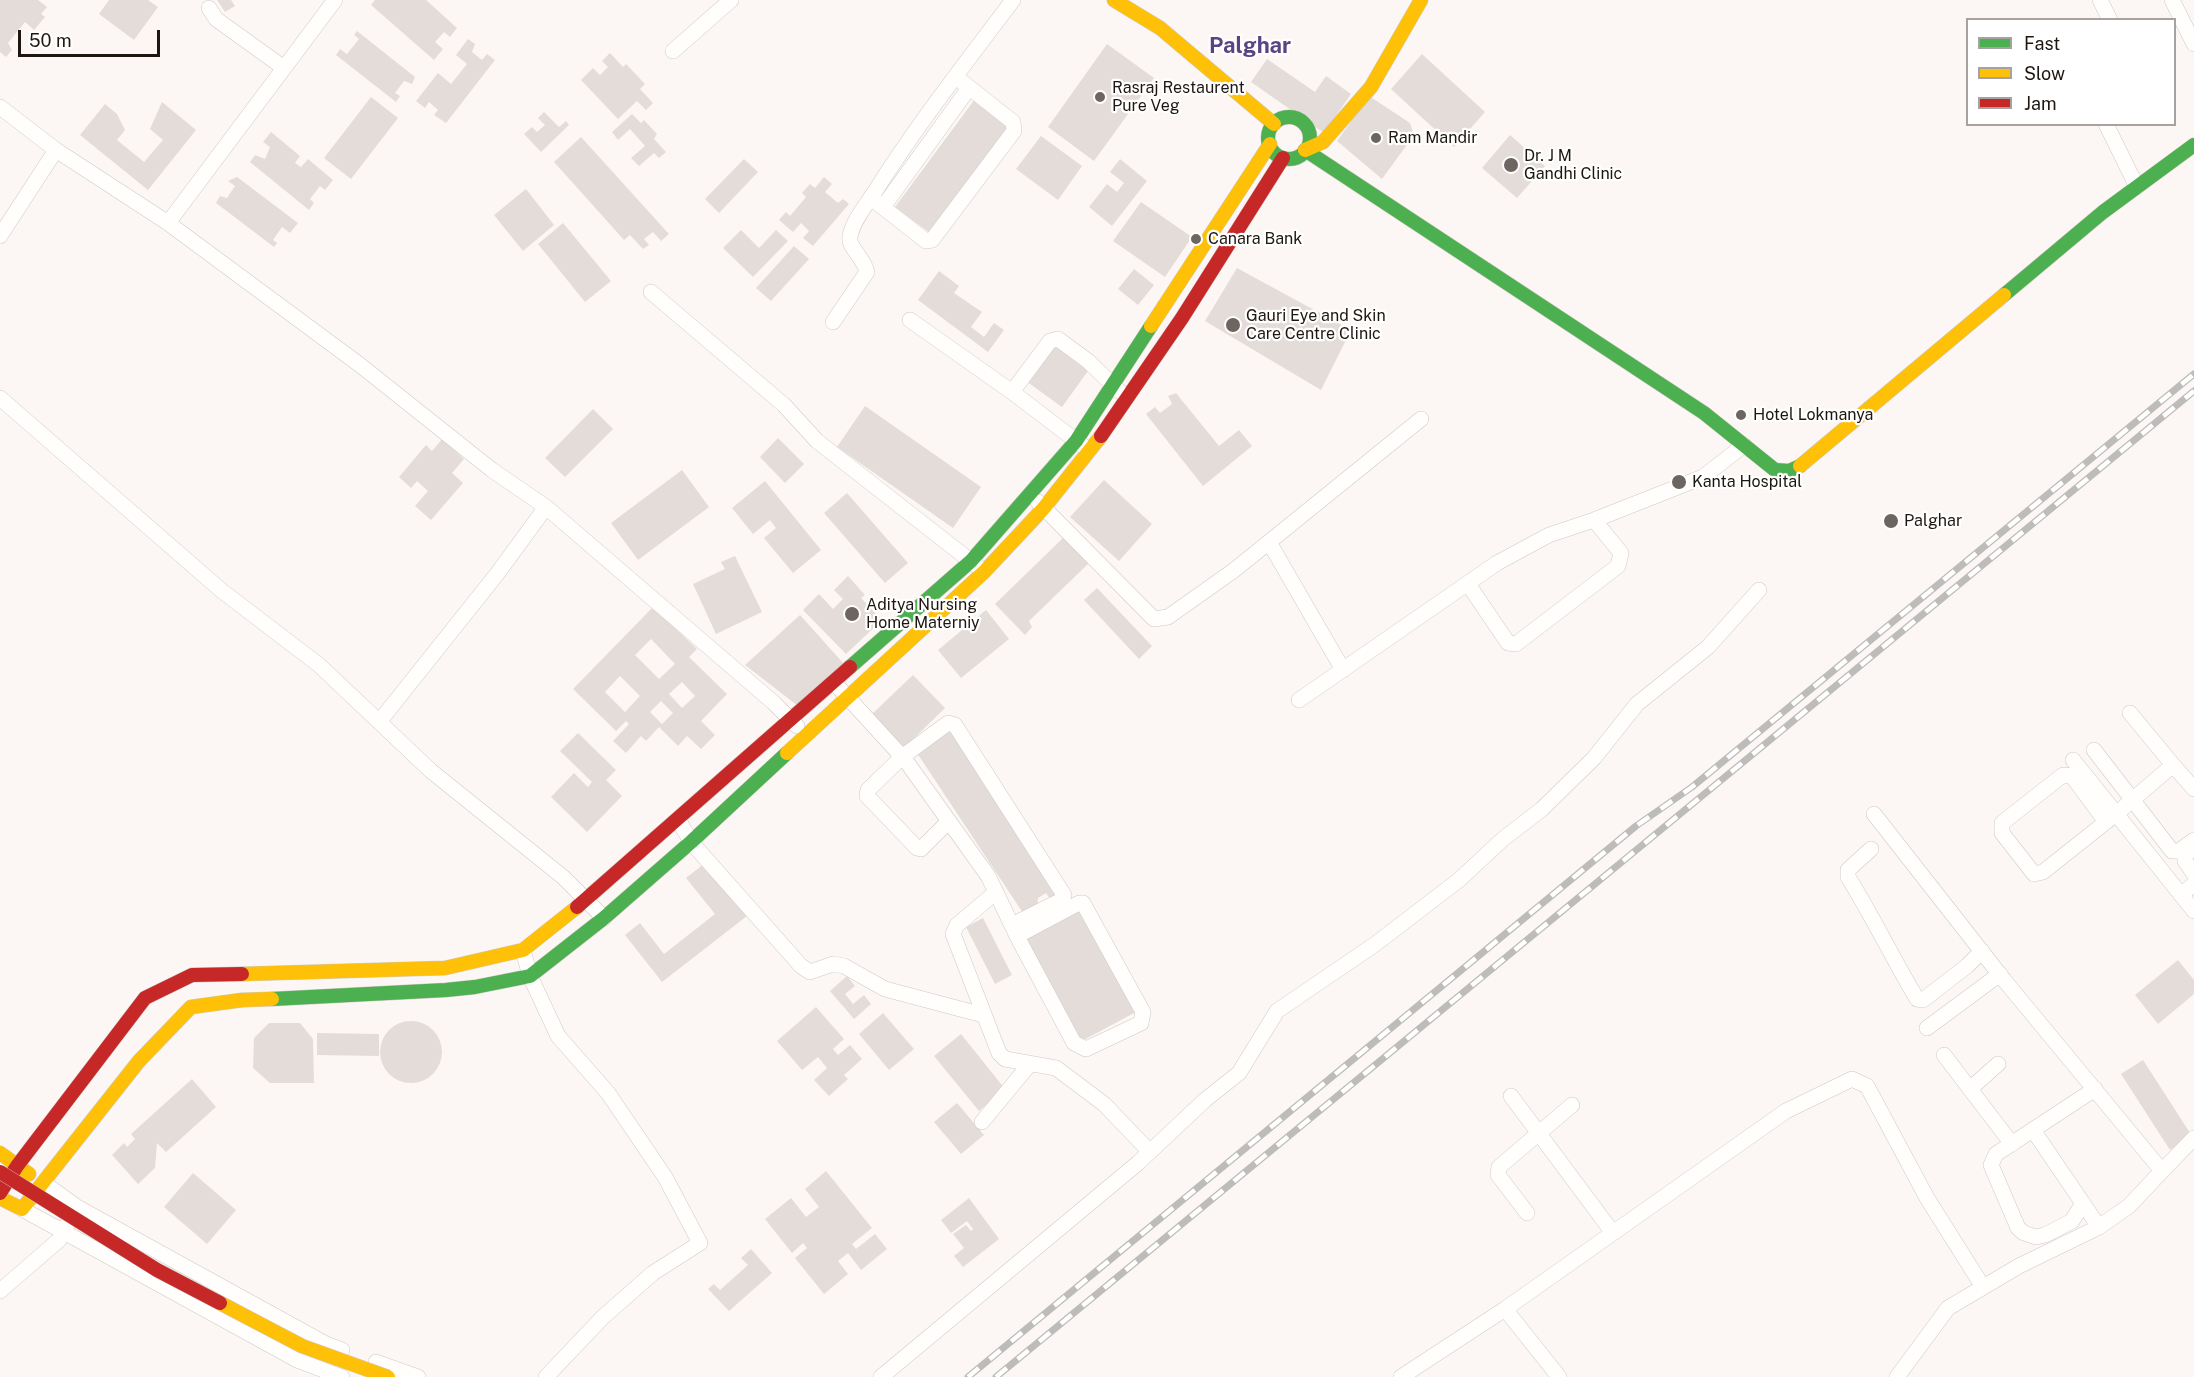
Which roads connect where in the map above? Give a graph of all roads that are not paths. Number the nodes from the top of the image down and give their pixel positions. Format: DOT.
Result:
graph roads {
  1 [pos="335,0"];
  2 [pos="731,0"];
  3 [pos="1012,0"];
  4 [pos="1114,0"];
  5 [pos="1421,0"];
  6 [pos="2100,0"];
  7 [pos="2172,0"];
  8 [pos="209,8"];
  9 [pos="2109,18"];
  10 [pos="2194,44"];
  11 [pos="673,51"];
  12 [pos="284,68"];
  13 [pos="956,77"];
  14 [pos="969,88"];
  15 [pos="0,107"];
  16 [pos="1274,124"];
  17 [pos="2107,126"];
  18 [pos="1270,144"];
  19 [pos="2194,145"];
  20 [pos="56,150"];
  21 [pos="1305,150"];
  22 [pos="1283,158"];
  23 [pos="2137,187"];
  24 [pos="877,202"];
  25 [pos="168,223"];
  26 [pos="0,236"];
  27 [pos="651,292"];
  28 [pos="909,320"];
  29 [pos="833,322"];
  30 [pos="1113,386"];
  31 [pos="1011,392"];
  32 [pos="0,398"];
  33 [pos="1126,398"];
  34 [pos="1421,419"];
  35 [pos="1076,441"];
  36 [pos="1744,445"];
  37 [pos="1090,452"];
  38 [pos="1032,493"];
  39 [pos="546,507"];
  40 [pos="1043,508"];
  41 [pos="1594,520"];
  42 [pos="1269,542"];
  43 [pos="971,561"];
  44 [pos="984,572"];
  45 [pos="1468,584"];
  46 [pos="1759,590"];
  47 [pos="1343,670"];
  48 [pos="834,682"];
  49 [pos="847,696"];
  50 [pos="1299,700"];
  51 [pos="2130,713"];
  52 [pos="792,721"];
  53 [pos="379,722"];
  54 [pos="806,735"];
  55 [pos="2094,750"];
  56 [pos="902,757"];
  57 [pos="2073,760"];
  58 [pos="2173,765"];
  59 [pos="2194,789"];
  60 [pos="2132,800"];
  61 [pos="1874,814"];
  62 [pos="2111,818"];
  63 [pos="678,819"];
  64 [pos="948,821"];
  65 [pos="2194,840"];
  66 [pos="691,842"];
  67 [pos="2194,848"];
  68 [pos="1871,849"];
  69 [pos="2194,873"];
  70 [pos="2194,884"];
  71 [pos="996,892"];
  72 [pos="2181,895"];
  73 [pos="586,900"];
  74 [pos="2194,911"];
  75 [pos="604,918"];
  76 [pos="1015,931"];
  77 [pos="523,950"];
  78 [pos="1982,951"];
  79 [pos="2000,974"];
  80 [pos="530,976"];
  81 [pos="983,1015"];
  82 [pos="1927,1028"];
  83 [pos="1944,1055"];
  84 [pos="1030,1064"];
  85 [pos="1998,1064"];
  86 [pos="1971,1089"];
  87 [pos="2095,1089"];
  88 [pos="1511,1096"];
  89 [pos="1572,1105"];
  90 [pos="982,1122"];
  91 [pos="2033,1130"];
  92 [pos="1539,1134"];
  93 [pos="2194,1138"];
  94 [pos="2012,1144"];
  95 [pos="1150,1152"];
  96 [pos="0,1153"];
  97 [pos="17,1166"];
  98 [pos="2162,1171"];
  99 [pos="0,1172"];
  100 [pos="44,1183"];
  101 [pos="0,1193"];
  102 [pos="0,1198"];
  103 [pos="2083,1203"];
  104 [pos="77,1208"];
  105 [pos="22,1209"];
  106 [pos="1527,1213"];
  107 [pos="2099,1227"];
  108 [pos="63,1231"];
  109 [pos="1613,1233"];
  110 [pos="1983,1287"];
  111 [pos="0,1291"];
  112 [pos="231,1292"];
  113 [pos="1504,1309"];
  114 [pos="215,1314"];
  115 [pos="381,1372"];
  116 [pos="1905,1374"];
  117 [pos="342,1377"];
  118 [pos="418,1377"];
  119 [pos="546,1377"];
  120 [pos="881,1377"];
  121 [pos="1401,1377"];
  122 [pos="1559,1377"];
  1 -- 12 [label="street"];
  2 -- 11 [label="street"];
  3 -- 13 [label="street"];
  4 -- 16 [label="street"];
  5 -- 21 [label="street"];
  6 -- 9 [label="street"];
  7 -- 10 [label="street"];
  8 -- 12 [label="street"];
  12 -- 25 [label="street"];
  13 -- 14 [label="street"];
  13 -- 24 [label="street"];
  14 -- 24 [label="street"];
  14 -- 24 [label="street"];
  15 -- 20 [label="street"];
  16 -- 18 [label="street"];
  16 -- 21 [label="street"];
  17 -- 23 [label="street"];
  18 -- 22 [label="street"];
  18 -- 30 [label="street"];
  19 -- 23 [label="street"];
  20 -- 25 [label="street"];
  20 -- 26 [label="street"];
  21 -- 22 [label="street"];
  21 -- 36 [label="street"];
  22 -- 33 [label="street"];
  23 -- 36 [label="street"];
  24 -- 29 [label="street"];
  25 -- 39 [label="street"];
  27 -- 43 [label="street"];
  28 -- 31 [label="street"];
  30 -- 31 [label="street"];
  30 -- 33 [label="street"];
  30 -- 35 [label="street"];
  31 -- 35 [label="street"];
  32 -- 53 [label="street"];
  33 -- 37 [label="street"];
  34 -- 42 [label="street"];
  35 -- 37 [label="street"];
  35 -- 38 [label="street"];
  36 -- 41 [label="street"];
  37 -- 40 [label="street"];
  38 -- 40 [label="street"];
  38 -- 43 [label="street"];
  39 -- 52 [label="street"];
  39 -- 53 [label="street"];
  40 -- 42 [label="street"];
  40 -- 44 [label="street"];
  41 -- 45 [label="street"];
  41 -- 45 [label="street"];
  42 -- 47 [label="street"];
  43 -- 44 [label="street"];
  43 -- 48 [label="street"];
  44 -- 49 [label="street"];
  45 -- 47 [label="street"];
  46 -- 95 [label="street"];
  47 -- 50 [label="street"];
  48 -- 49 [label="street"];
  48 -- 52 [label="street"];
  49 -- 54 [label="street"];
  49 -- 56 [label="street"];
  51 -- 58 [label="street"];
  52 -- 54 [label="street"];
  52 -- 63 [label="street"];
  53 -- 73 [label="street"];
  54 -- 66 [label="street"];
  55 -- 60 [label="street"];
  56 -- 64 [label="street"];
  56 -- 64 [label="street"];
  56 -- 76 [label="street"];
  57 -- 62 [label="street"];
  58 -- 59 [label="street"];
  58 -- 60 [label="street"];
  60 -- 62 [label="street"];
  60 -- 65 [label="street"];
  61 -- 78 [label="street"];
  62 -- 62 [label="street"];
  62 -- 72 [label="street"];
  63 -- 66 [label="street"];
  63 -- 73 [label="street"];
  64 -- 71 [label="street"];
  66 -- 75 [label="street"];
  66 -- 81 [label="street"];
  67 -- 69 [label="street"];
  68 -- 78 [label="street"];
  70 -- 72 [label="street"];
  71 -- 76 [label="street"];
  71 -- 81 [label="street"];
  72 -- 74 [label="street"];
  73 -- 75 [label="street"];
  73 -- 77 [label="street"];
  75 -- 80 [label="street"];
  76 -- 76 [label="street"];
  77 -- 80 [label="street"];
  77 -- 97 [label="street"];
  78 -- 79 [label="street"];
  79 -- 82 [label="street"];
  79 -- 87 [label="street"];
  80 -- 100 [label="street"];
  80 -- 119 [label="street"];
  81 -- 84 [label="street"];
  83 -- 86 [label="street"];
  84 -- 90 [label="street"];
  84 -- 95 [label="street"];
  85 -- 86 [label="street"];
  86 -- 94 [label="street"];
  87 -- 91 [label="street"];
  87 -- 98 [label="street"];
  88 -- 92 [label="street"];
  89 -- 92 [label="street"];
  91 -- 94 [label="street"];
  91 -- 103 [label="street"];
  92 -- 106 [label="street"];
  92 -- 109 [label="street"];
  93 -- 98 [label="street"];
  94 -- 103 [label="street"];
  95 -- 120 [label="street"];
  96 -- 97 [label="street"];
  97 -- 100 [label="street"];
  97 -- 101 [label="street"];
  98 -- 107 [label="street"];
  99 -- 115 [label="street, bridge"];
  100 -- 104 [label="street"];
  100 -- 105 [label="street"];
  102 -- 105 [label="street"];
  103 -- 107 [label="street"];
  104 -- 108 [label="street"];
  104 -- 112 [label="street"];
  105 -- 108 [label="street"];
  107 -- 110 [label="street"];
  108 -- 111 [label="street"];
  108 -- 114 [label="street"];
  109 -- 110 [label="street"];
  109 -- 113 [label="street"];
  110 -- 116 [label="street"];
  112 -- 114 [label="street"];
  112 -- 115 [label="street"];
  113 -- 121 [label="street"];
  113 -- 122 [label="street"];
  114 -- 117 [label="street"];
  115 -- 118 [label="street"];
}
